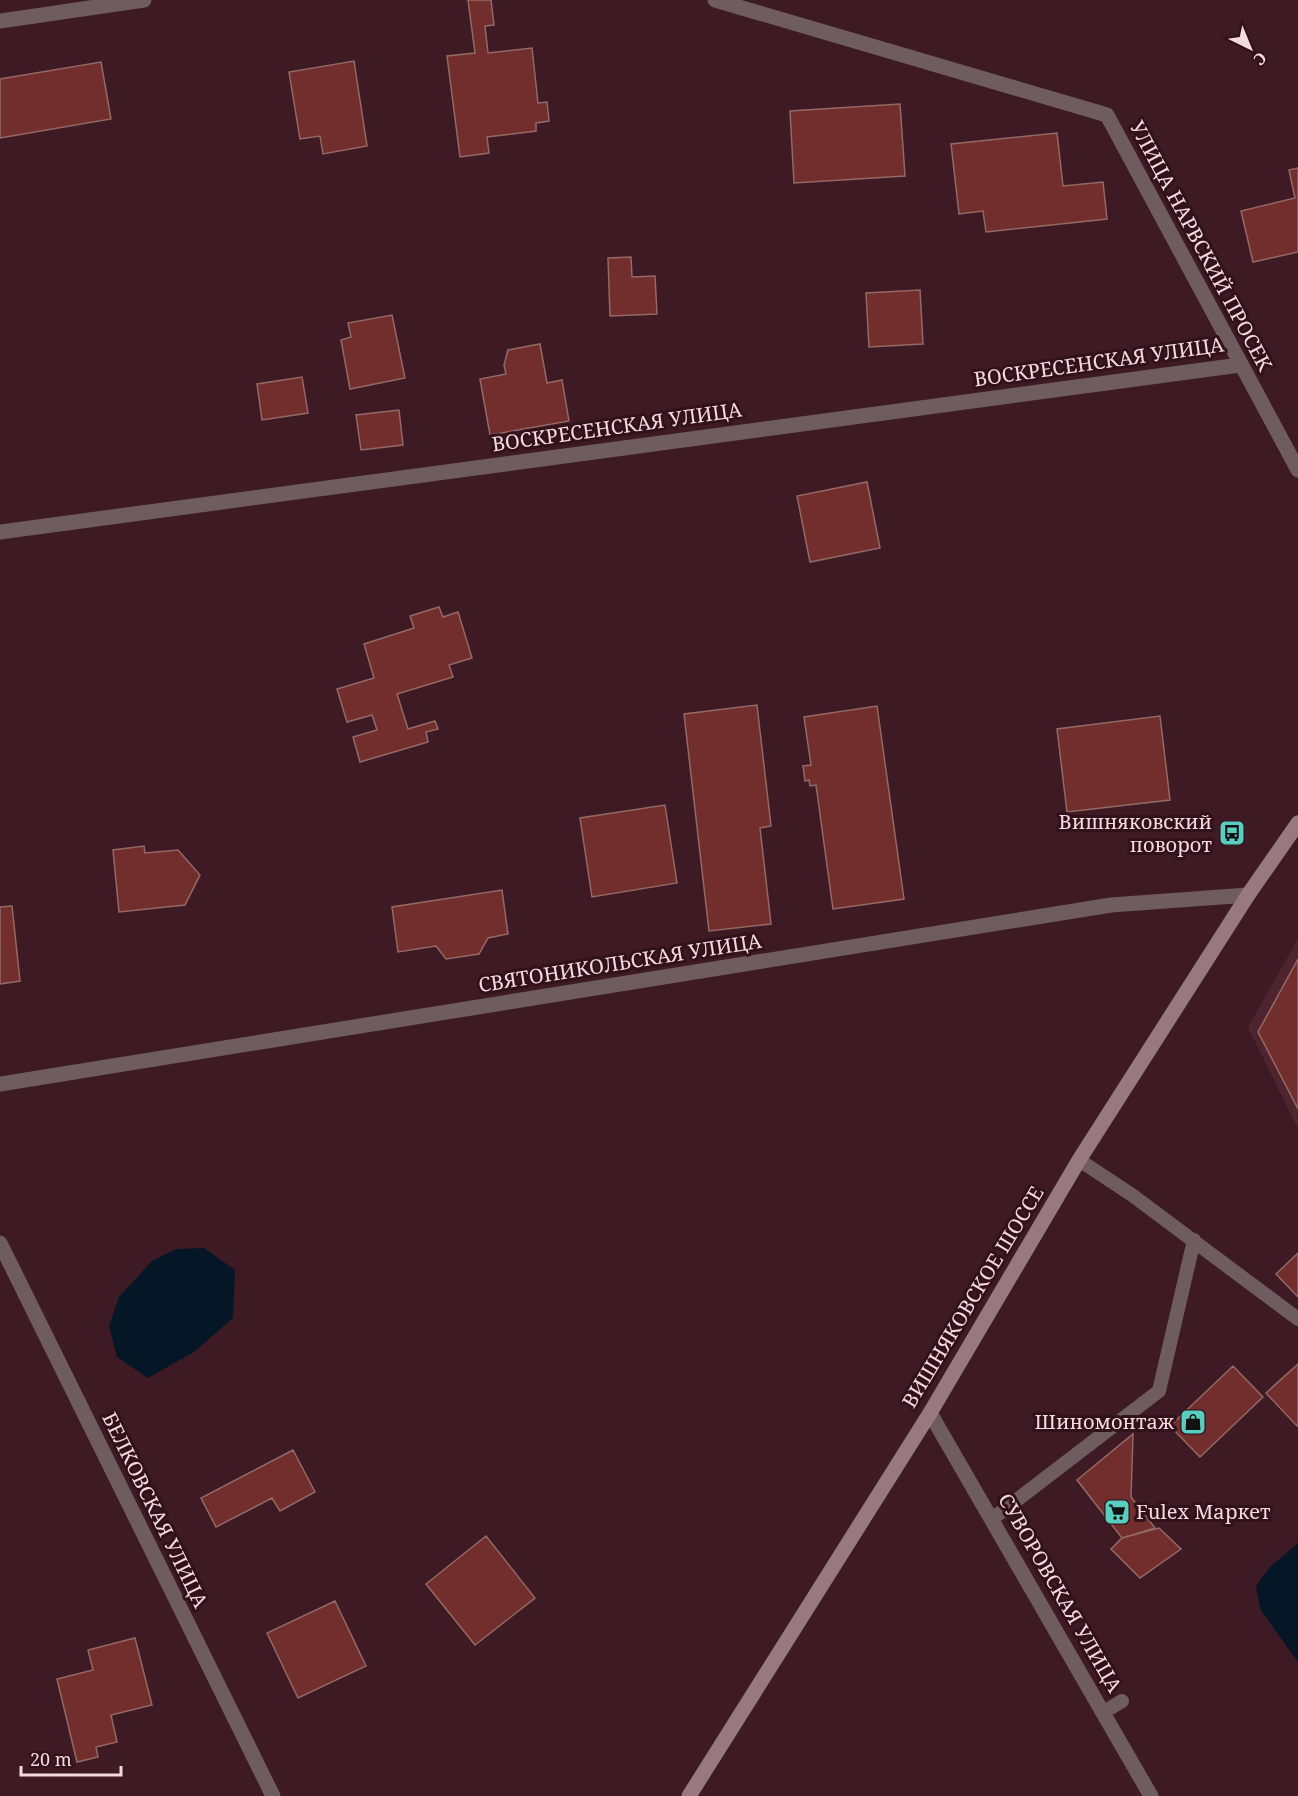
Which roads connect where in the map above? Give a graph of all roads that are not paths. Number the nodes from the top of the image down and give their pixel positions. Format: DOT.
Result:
graph roads {
  1 [pos="144,0"];
  2 [pos="715,0"];
  3 [pos="0,21"];
  4 [pos="1240,365"];
  5 [pos="1298,470"];
  6 [pos="0,532"];
  7 [pos="1298,823"];
  8 [pos="1248,896"];
  9 [pos="0,1084"];
  10 [pos="1079,1160"];
  11 [pos="1194,1240"];
  12 [pos="0,1243"];
  13 [pos="1298,1319"];
  14 [pos="930,1413"];
  15 [pos="992,1519"];
  16 [pos="1122,1701"];
  17 [pos="1104,1712"];
  18 [pos="273,1796"];
  19 [pos="688,1796"];
  20 [pos="1151,1796"];
  1 -- 3 [label="street"];
  2 -- 4 [label="street, УЛИЦА НАРВСКИЙ ПРОСЕК"];
  4 -- 5 [label="street, УЛИЦА НАРВСКИЙ ПРОСЕК"];
  4 -- 6 [label="street, ВОСКРЕСЕНСКАЯ УЛИЦА"];
  7 -- 8 [label="street, ВИШНЯКОВСКОЕ ШОССЕ"];
  8 -- 9 [label="street, СВЯТОНИКОЛЬСКАЯ УЛИЦА"];
  8 -- 10 [label="street, ВИШНЯКОВСКОЕ ШОССЕ"];
  10 -- 11 [label="lane"];
  10 -- 14 [label="street, ВИШНЯКОВСКОЕ ШОССЕ"];
  11 -- 13 [label="lane"];
  11 -- 15 [label="lane"];
  12 -- 18 [label="street, БЕЛКОВСКАЯ УЛИЦА"];
  14 -- 15 [label="street, СУВОРОВСКАЯ УЛИЦА"];
  14 -- 19 [label="street, ВИШНЯКОВСКОЕ ШОССЕ"];
  15 -- 17 [label="street, СУВОРОВСКАЯ УЛИЦА"];
  16 -- 17 [label="lane"];
  17 -- 20 [label="street, СУВОРОВСКАЯ УЛИЦА"];
}
